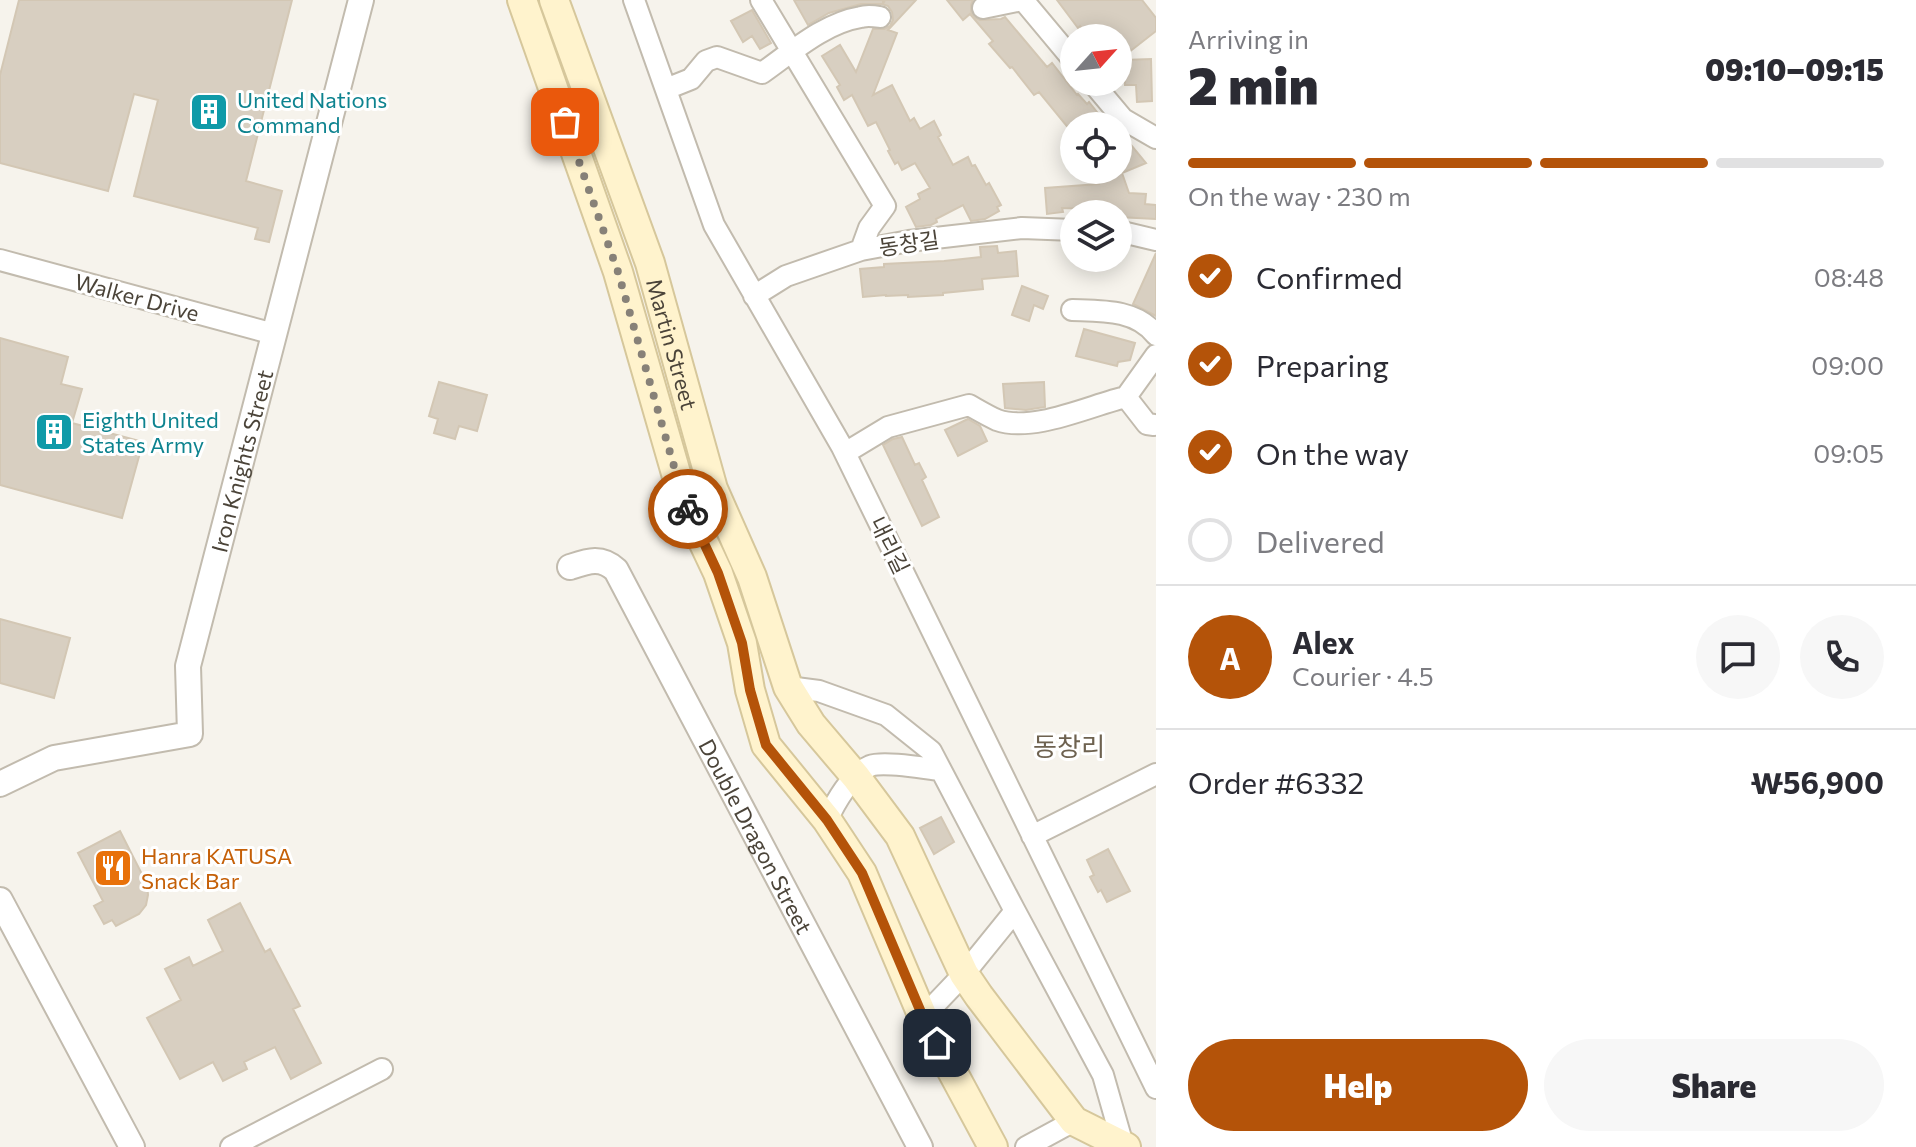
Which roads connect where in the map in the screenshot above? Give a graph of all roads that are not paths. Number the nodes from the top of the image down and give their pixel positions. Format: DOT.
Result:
graph roads {
  1 [pos="361,0"];
  2 [pos="522,0"];
  3 [pos="554,0"];
  4 [pos="634,0"];
  5 [pos="761,0"];
  6 [pos="1023,0"];
  7 [pos="983,8"];
  8 [pos="880,17"];
  9 [pos="1060,44"];
  10 [pos="793,52"];
  11 [pos="666,89"];
  12 [pos="1104,96"];
  13 [pos="1156,138"];
  14 [pos="1060,229"];
  15 [pos="1132,234"];
  16 [pos="1156,240"];
  17 [pos="861,250"];
  18 [pos="0,260"];
  19 [pos="754,296"];
  20 [pos="1072,310"];
  21 [pos="274,334"];
  22 [pos="1156,335"];
  23 [pos="1156,355"];
  24 [pos="1126,397"];
  25 [pos="1154,425"];
  26 [pos="845,453"];
  27 [pos="570,567"];
  28 [pos="788,687"];
  29 [pos="940,770"];
  30 [pos="1156,774"];
  31 [pos="856,777"];
  32 [pos="0,784"];
  33 [pos="827,820"];
  34 [pos="1032,836"];
  35 [pos="0,900"];
  36 [pos="1012,907"];
  37 [pos="964,974"];
  38 [pos="923,1017"];
  39 [pos="382,1069"];
  40 [pos="1156,1088"];
  41 [pos="1074,1121"];
  42 [pos="1124,1146"];
  43 [pos="132,1147"];
  44 [pos="231,1147"];
  45 [pos="920,1147"];
  46 [pos="993,1147"];
  47 [pos="1026,1147"];
  1 -- 21 [label="street, Iron Knights Street"];
  2 -- 33 [label="main road, Martin Street"];
  3 -- 28 [label="main road, Martin Street"];
  4 -- 11 [label="street, 내리길"];
  5 -- 10 [label="street"];
  6 -- 7 [label="street"];
  6 -- 9 [label="street"];
  8 -- 10 [label="street"];
  10 -- 11 [label="street"];
  10 -- 17 [label="street"];
  11 -- 19 [label="street, 내리길"];
  12 -- 13 [label="street"];
  14 -- 17 [label="street, 동창길"];
  15 -- 16 [label="street"];
  17 -- 19 [label="street, 동창길"];
  18 -- 21 [label="street, Walker Drive"];
  19 -- 26 [label="street, 내리길"];
  20 -- 22 [label="street"];
  21 -- 32 [label="street, Iron Knights Street"];
  23 -- 24 [label="street"];
  24 -- 25 [label="street"];
  24 -- 26 [label="street"];
  26 -- 34 [label="street, 내리길"];
  27 -- 45 [label="street, Double Dragon Street"];
  28 -- 29 [label="street"];
  28 -- 31 [label="main road, Martin Street"];
  29 -- 31 [label="street"];
  29 -- 36 [label="street"];
  30 -- 34 [label="street"];
  31 -- 33 [label="street"];
  31 -- 37 [label="main road, Martin Street"];
  33 -- 38 [label="main road, Martin Street"];
  34 -- 40 [label="street, 내리길"];
  35 -- 43 [label="street"];
  36 -- 37 [label="street"];
  36 -- 42 [label="street"];
  37 -- 38 [label="street"];
  37 -- 41 [label="main road, Martin Street"];
  38 -- 46 [label="main road, Martin Street"];
  39 -- 44 [label="street"];
  41 -- 42 [label="main road"];
  41 -- 47 [label="street"];
}
